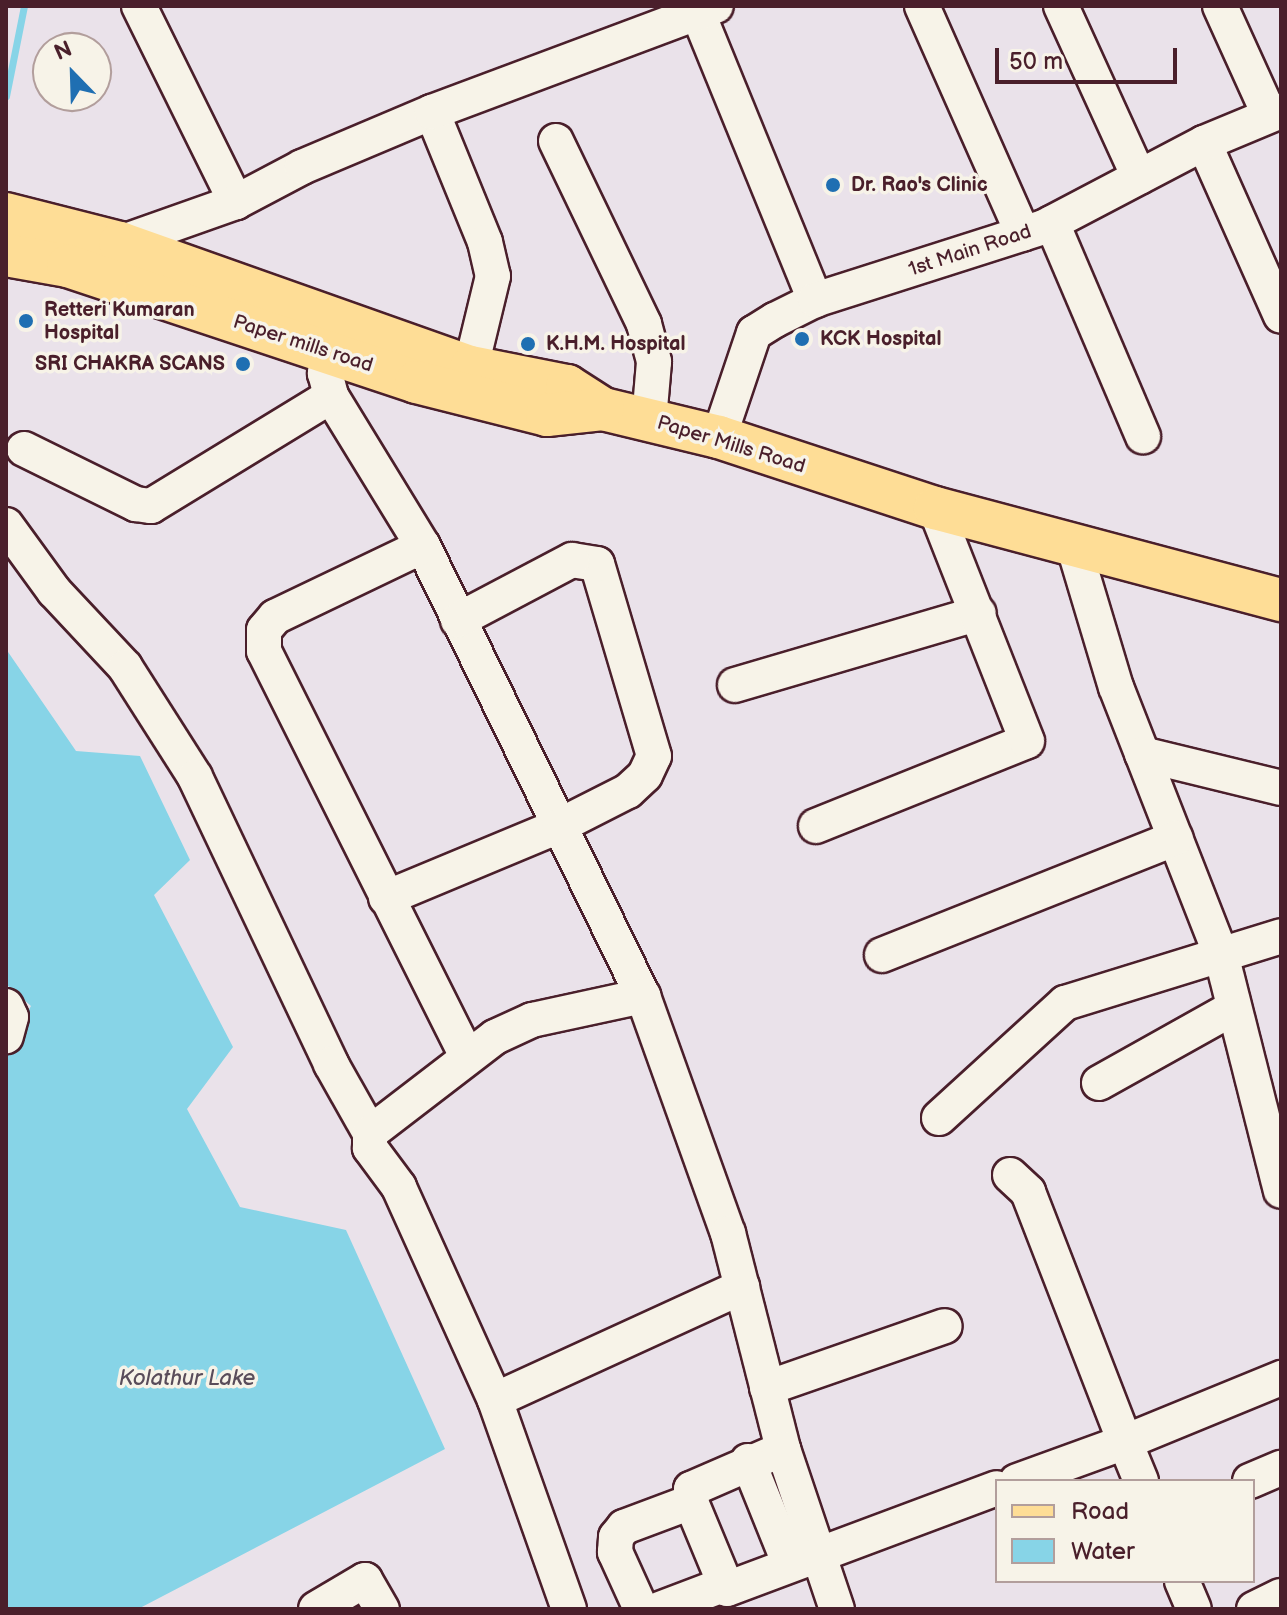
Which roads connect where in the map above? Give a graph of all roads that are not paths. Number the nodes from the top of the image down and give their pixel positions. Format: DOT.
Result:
graph roads {
  1 [pos="139,6"];
  2 [pos="922,6"];
  3 [pos="1061,6"];
  4 [pos="1220,6"];
  5 [pos="703,9"];
  6 [pos="432,112"];
  7 [pos="1275,112"];
  8 [pos="556,141"];
  9 [pos="1204,143"];
  10 [pos="1139,177"];
  11 [pos="236,202"];
  12 [pos="6,214"];
  13 [pos="1038,228"];
  14 [pos="120,243"];
  15 [pos="6,255"];
  16 [pos="815,300"];
  17 [pos="1281,316"];
  18 [pos="333,354"];
  19 [pos="471,367"];
  20 [pos="331,396"];
  21 [pos="603,409"];
  22 [pos="649,420"];
  23 [pos="1143,436"];
  24 [pos="719,437"];
  25 [pos="24,449"];
  26 [pos="935,508"];
  27 [pos="6,525"];
  28 [pos="1073,544"];
  29 [pos="423,546"];
  30 [pos="1281,600"];
  31 [pos="979,613"];
  32 [pos="458,620"];
  33 [pos="735,685"];
  34 [pos="1142,754"];
  35 [pos="1281,788"];
  36 [pos="559,826"];
  37 [pos="816,826"];
  38 [pos="1176,838"];
  39 [pos="386,898"];
  40 [pos="1281,936"];
  41 [pos="882,955"];
  42 [pos="1222,958"];
  43 [pos="643,996"];
  44 [pos="6,1006"];
  45 [pos="1233,1008"];
  46 [pos="6,1036"];
  47 [pos="467,1057"];
  48 [pos="1267,1074"];
  49 [pos="1099,1083"];
  50 [pos="939,1118"];
  51 [pos="370,1133"];
  52 [pos="1010,1175"];
  53 [pos="1281,1191"];
  54 [pos="742,1287"];
  55 [pos="945,1326"];
  56 [pos="1281,1378"];
  57 [pos="767,1388"];
  58 [pos="495,1400"];
  59 [pos="1125,1442"];
  60 [pos="783,1449"];
  61 [pos="748,1461"];
  62 [pos="1281,1468"];
  63 [pos="1023,1479"];
  64 [pos="1140,1479"];
  65 [pos="1255,1479"];
  66 [pos="995,1489"];
  67 [pos="691,1502"];
  68 [pos="776,1511"];
  69 [pos="804,1559"];
  70 [pos="1183,1583"];
  71 [pos="723,1585"];
  72 [pos="1281,1596"];
  73 [pos="316,1609"];
  74 [pos="382,1609"];
  75 [pos="569,1609"];
  76 [pos="641,1609"];
  77 [pos="660,1609"];
  78 [pos="837,1609"];
  79 [pos="1194,1609"];
  80 [pos="1254,1609"];
  1 -- 11 [label="street"];
  2 -- 13 [label="street"];
  3 -- 10 [label="street"];
  4 -- 7 [label="street"];
  5 -- 6 [label="street"];
  5 -- 16 [label="street"];
  6 -- 11 [label="street"];
  6 -- 19 [label="street"];
  7 -- 9 [label="street, 1st Main Road"];
  8 -- 22 [label="street"];
  9 -- 10 [label="street, 1st Main Road"];
  9 -- 17 [label="street"];
  10 -- 13 [label="street, 1st Main Road"];
  11 -- 14 [label="street"];
  12 -- 14 [label="main road, Paper Mills Road"];
  13 -- 16 [label="street, 1st Main Road"];
  13 -- 23 [label="street"];
  14 -- 19 [label="main road, Paper Mills Road"];
  15 -- 18 [label="main road, Paper mills road"];
  16 -- 24 [label="street, 1st Main Road"];
  18 -- 20 [label="street"];
  18 -- 21 [label="main road, Paper mills road"];
  19 -- 21 [label="main road, Paper Mills Road"];
  20 -- 25 [label="street"];
  20 -- 29 [label="street"];
  21 -- 22 [label="main road, Paper Mills Road"];
  22 -- 24 [label="main road, Paper Mills Road"];
  24 -- 26 [label="main road, Paper Mills Road"];
  26 -- 28 [label="main road, Paper Mills Road"];
  26 -- 31 [label="street"];
  27 -- 51 [label="street"];
  28 -- 30 [label="main road, Paper Mills Road"];
  28 -- 34 [label="street"];
  29 -- 32 [label="street"];
  29 -- 39 [label="street"];
  31 -- 33 [label="street"];
  31 -- 37 [label="street"];
  32 -- 36 [label="street"];
  32 -- 36 [label="street"];
  34 -- 35 [label="street"];
  34 -- 38 [label="street"];
  36 -- 39 [label="street"];
  36 -- 43 [label="street"];
  38 -- 41 [label="street"];
  38 -- 42 [label="street"];
  39 -- 47 [label="street"];
  40 -- 42 [label="street"];
  42 -- 45 [label="street"];
  42 -- 50 [label="street"];
  43 -- 47 [label="street"];
  43 -- 54 [label="street"];
  44 -- 46 [label="street"];
  45 -- 48 [label="street"];
  45 -- 49 [label="street"];
  47 -- 51 [label="street"];
  48 -- 53 [label="street"];
  51 -- 58 [label="street"];
  52 -- 59 [label="street"];
  54 -- 57 [label="street"];
  54 -- 58 [label="street"];
  55 -- 57 [label="street"];
  56 -- 59 [label="street"];
  57 -- 60 [label="street"];
  58 -- 75 [label="street"];
  59 -- 63 [label="street"];
  59 -- 64 [label="street"];
  60 -- 61 [label="street"];
  60 -- 68 [label="street"];
  61 -- 67 [label="street"];
  61 -- 68 [label="street"];
  62 -- 65 [label="street"];
  66 -- 69 [label="street"];
  67 -- 71 [label="street"];
  67 -- 76 [label="street"];
  68 -- 69 [label="street"];
  69 -- 71 [label="street"];
  69 -- 78 [label="street"];
  70 -- 79 [label="street"];
  71 -- 77 [label="street"];
  72 -- 80 [label="street"];
  73 -- 74 [label="street"];
}
